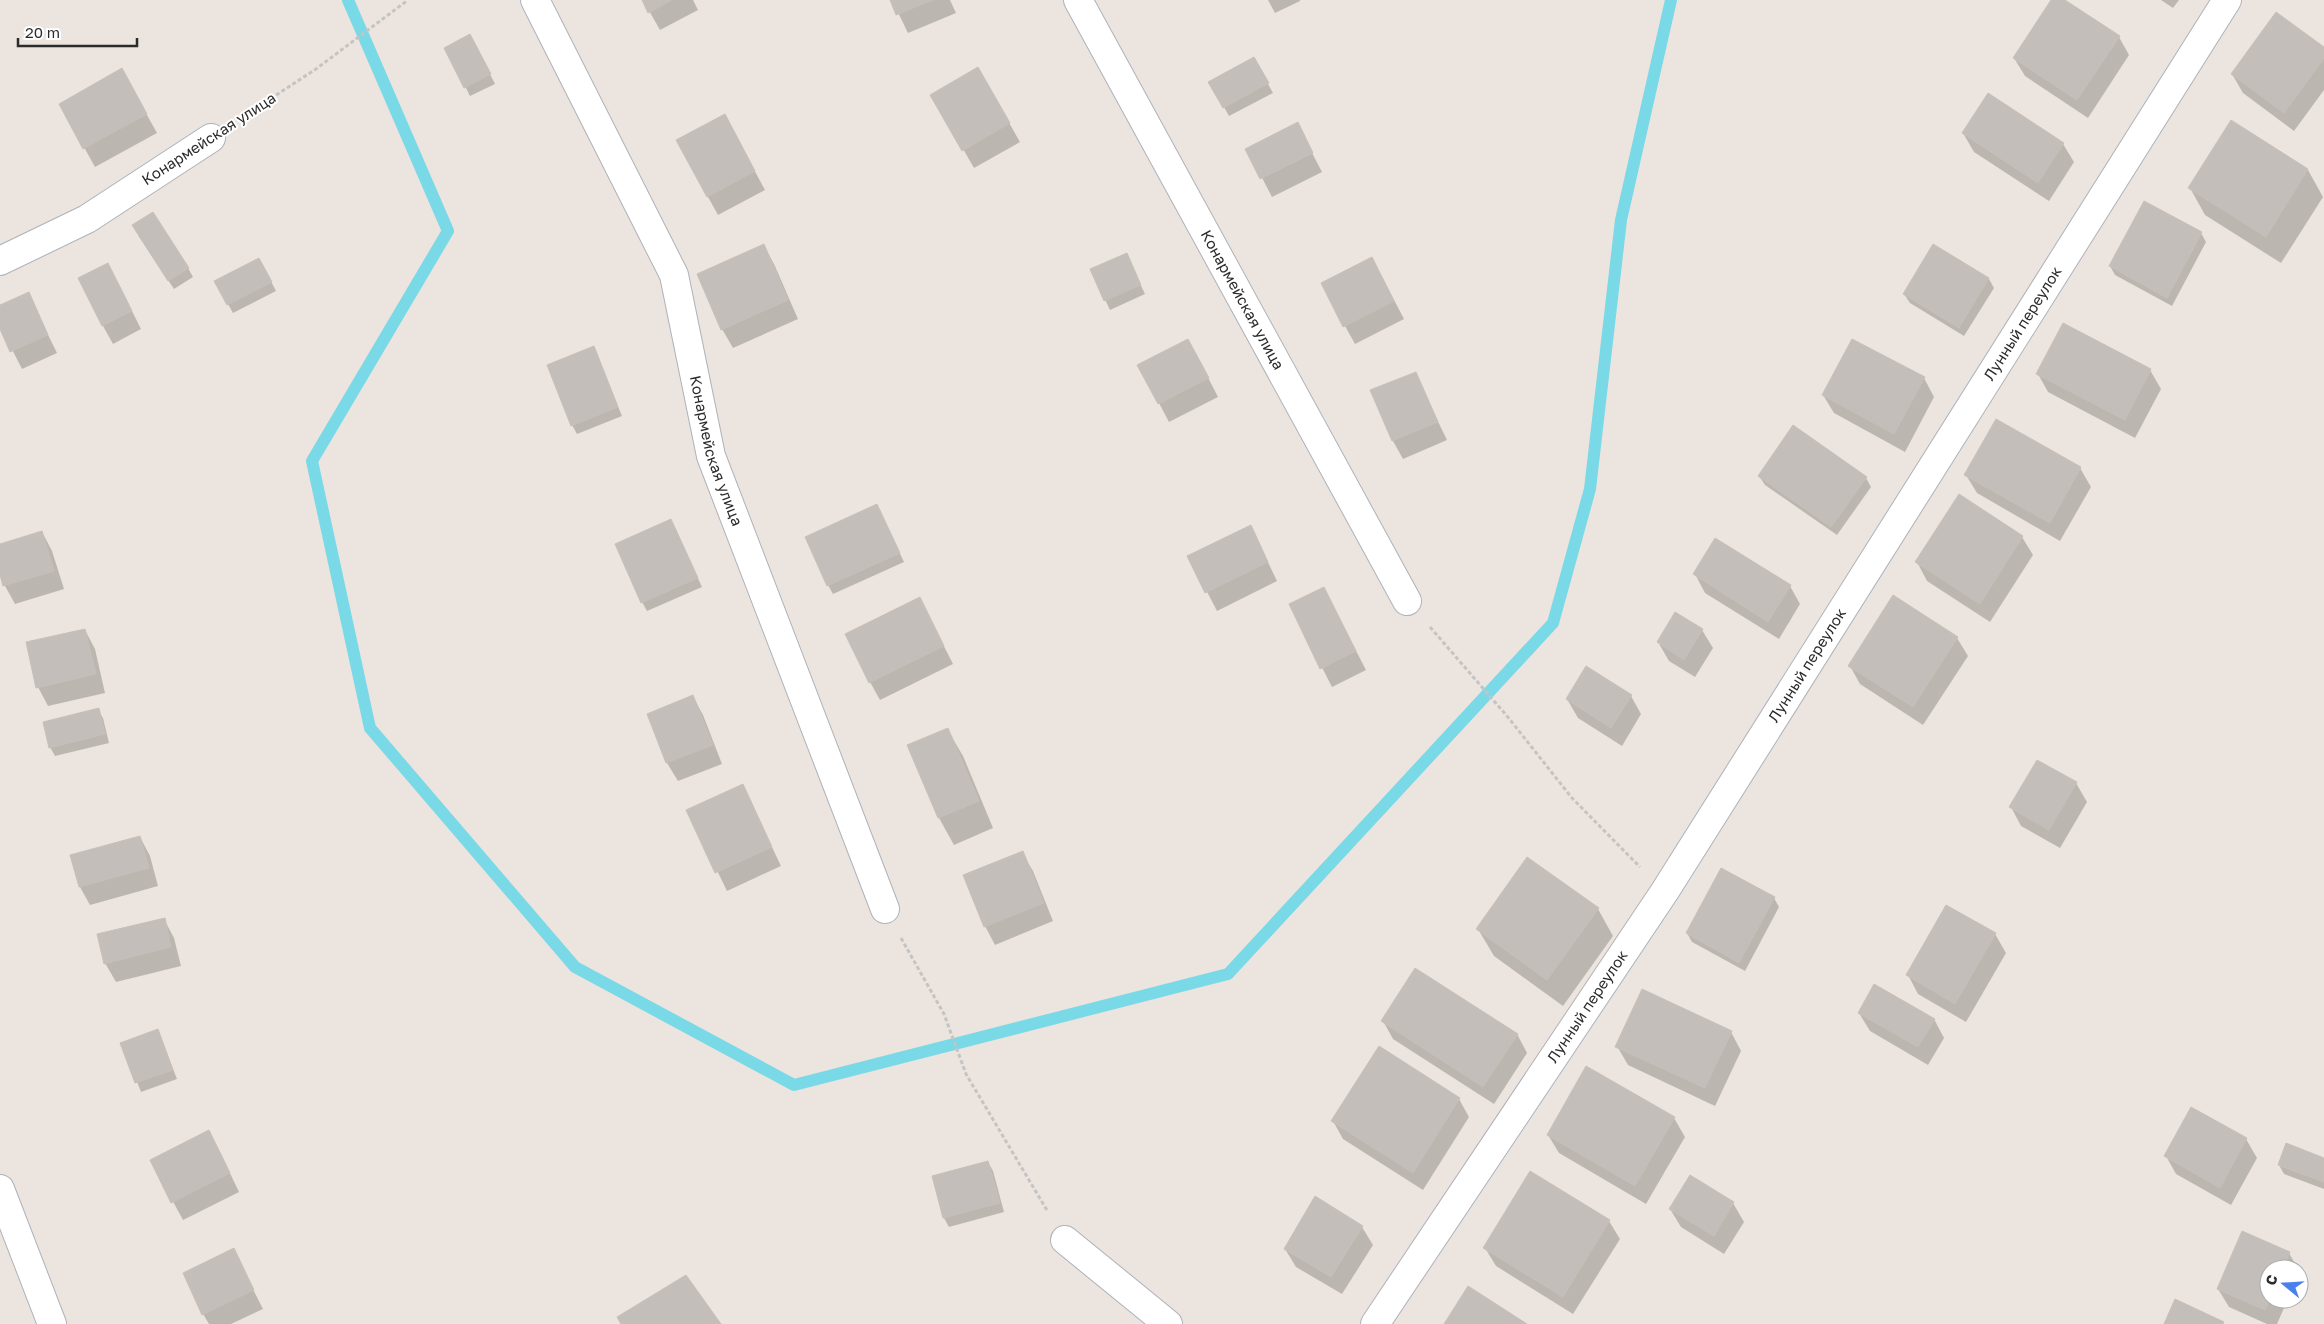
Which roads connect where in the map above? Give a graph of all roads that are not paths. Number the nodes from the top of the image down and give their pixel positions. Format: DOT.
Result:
graph roads {
  1 [pos="535,0"];
  2 [pos="1078,0"];
  3 [pos="2228,0"];
  4 [pos="211,138"];
  5 [pos="0,261"];
  6 [pos="1407,601"];
  7 [pos="885,909"];
  8 [pos="0,1189"];
  9 [pos="1066,1240"];
  10 [pos="52,1324"];
  11 [pos="1168,1324"];
  12 [pos="1375,1324"];
  1 -- 7 [label="street, Конармейская улица"];
  2 -- 6 [label="street, Конармейская улица"];
  3 -- 12 [label="street, Лунный переулок"];
  4 -- 5 [label="street, Конармейская улица"];
  8 -- 10 [label="street"];
  9 -- 11 [label="street"];
}
